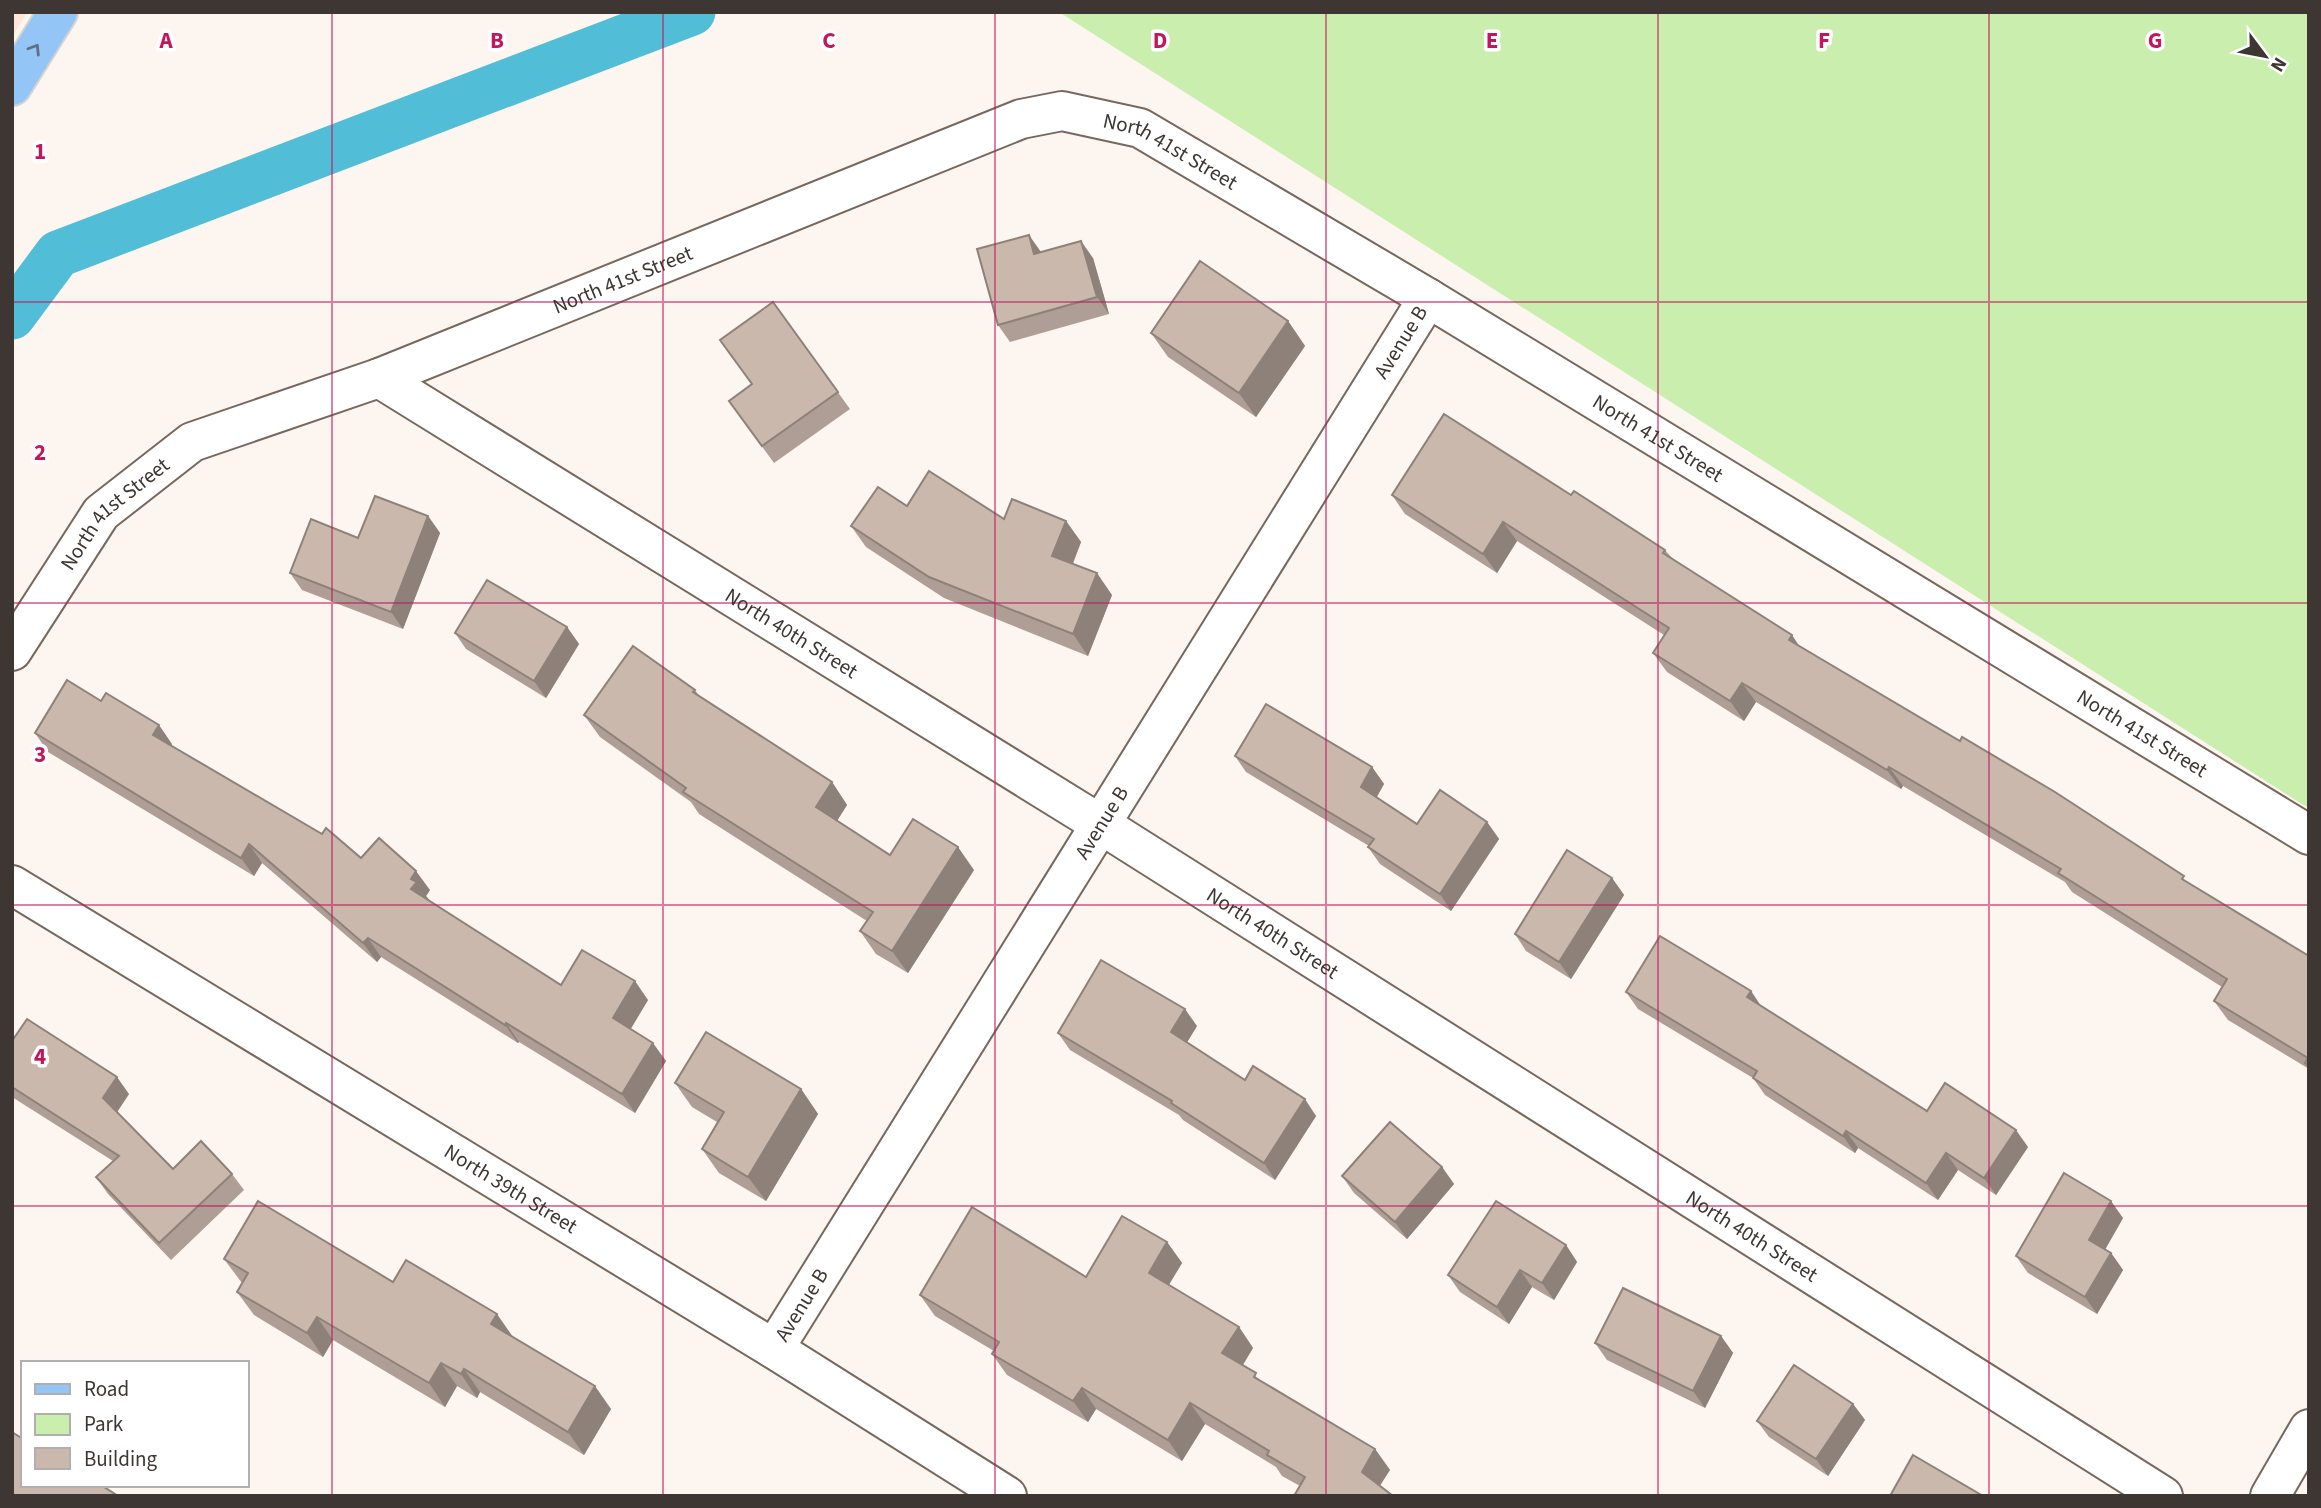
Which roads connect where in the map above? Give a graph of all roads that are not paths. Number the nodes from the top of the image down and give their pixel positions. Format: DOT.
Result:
graph roads {
  1 [pos="58,12"];
  2 [pos="12,86"];
  3 [pos="1428,298"];
  4 [pos="379,378"];
  5 [pos="12,651"];
  6 [pos="1100,824"];
  7 [pos="2309,835"];
  8 [pos="12,885"];
  9 [pos="774,1349"];
  10 [pos="2309,1429"];
  11 [pos="1007,1496"];
  12 [pos="2163,1496"];
  13 [pos="2270,1496"];
  2 -- 1 [label="main road, one-way"];
  3 -- 4 [label="street, North 41st Street"];
  3 -- 6 [label="street, Avenue B"];
  3 -- 7 [label="street, North 41st Street"];
  4 -- 5 [label="street, North 41st Street"];
  4 -- 6 [label="street, North 40th Street"];
  6 -- 9 [label="street, Avenue B"];
  6 -- 12 [label="street, North 40th Street"];
  8 -- 9 [label="street, North 39th Street"];
  9 -- 11 [label="street, North 39th Street"];
  10 -- 13 [label="street"];
}
